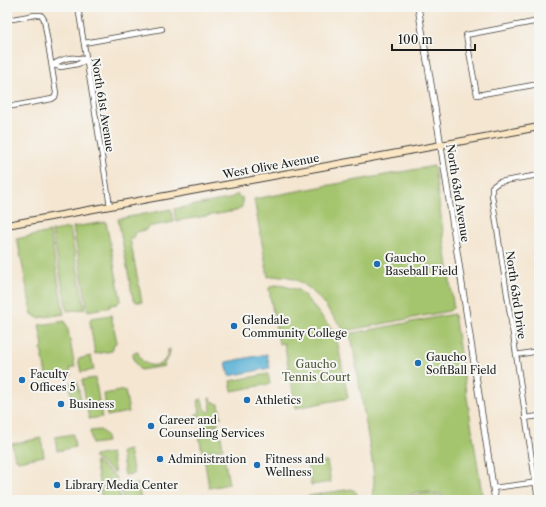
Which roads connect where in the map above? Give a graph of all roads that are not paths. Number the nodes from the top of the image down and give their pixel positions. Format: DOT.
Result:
graph roads {
  1 [pos="78,7"];
  2 [pos="418,7"];
  3 [pos="7,20"];
  4 [pos="539,21"];
  5 [pos="162,29"];
  6 [pos="84,43"];
  7 [pos="87,60"];
  8 [pos="52,64"];
  9 [pos="539,84"];
  10 [pos="7,108"];
  11 [pos="539,127"];
  12 [pos="440,145"];
  13 [pos="539,175"];
  14 [pos="110,206"];
  15 [pos="7,225"];
  16 [pos="539,351"];
  17 [pos="516,356"];
  18 [pos="539,416"];
  19 [pos="525,418"];
  20 [pos="537,482"];
  21 [pos="493,488"];
  22 [pos="494,500"];
  23 [pos="538,500"];
  1 -- 6 [label="street, North 61st Avenue"];
  2 -- 12 [label="street, North 63rd Avenue"];
  3 -- 8 [label="street"];
  4 -- 9 [label="street"];
  5 -- 6 [label="street"];
  6 -- 7 [label="street, North 61st Avenue"];
  7 -- 8 [label="street"];
  7 -- 14 [label="street, North 61st Avenue"];
  8 -- 10 [label="street"];
  11 -- 12 [label="main road, West Olive Avenue"];
  12 -- 14 [label="main road, West Olive Avenue"];
  12 -- 21 [label="street, North 63rd Avenue"];
  13 -- 17 [label="street, North 63rd Drive"];
  14 -- 15 [label="main road, West Olive Avenue"];
  16 -- 17 [label="street"];
  17 -- 19 [label="street, North 63rd Drive"];
  18 -- 19 [label="street"];
  19 -- 20 [label="street, North 63rd Drive"];
  20 -- 21 [label="street"];
  20 -- 23 [label="street, North 63rd Drive"];
  21 -- 22 [label="street, North 63rd Avenue"];
}
